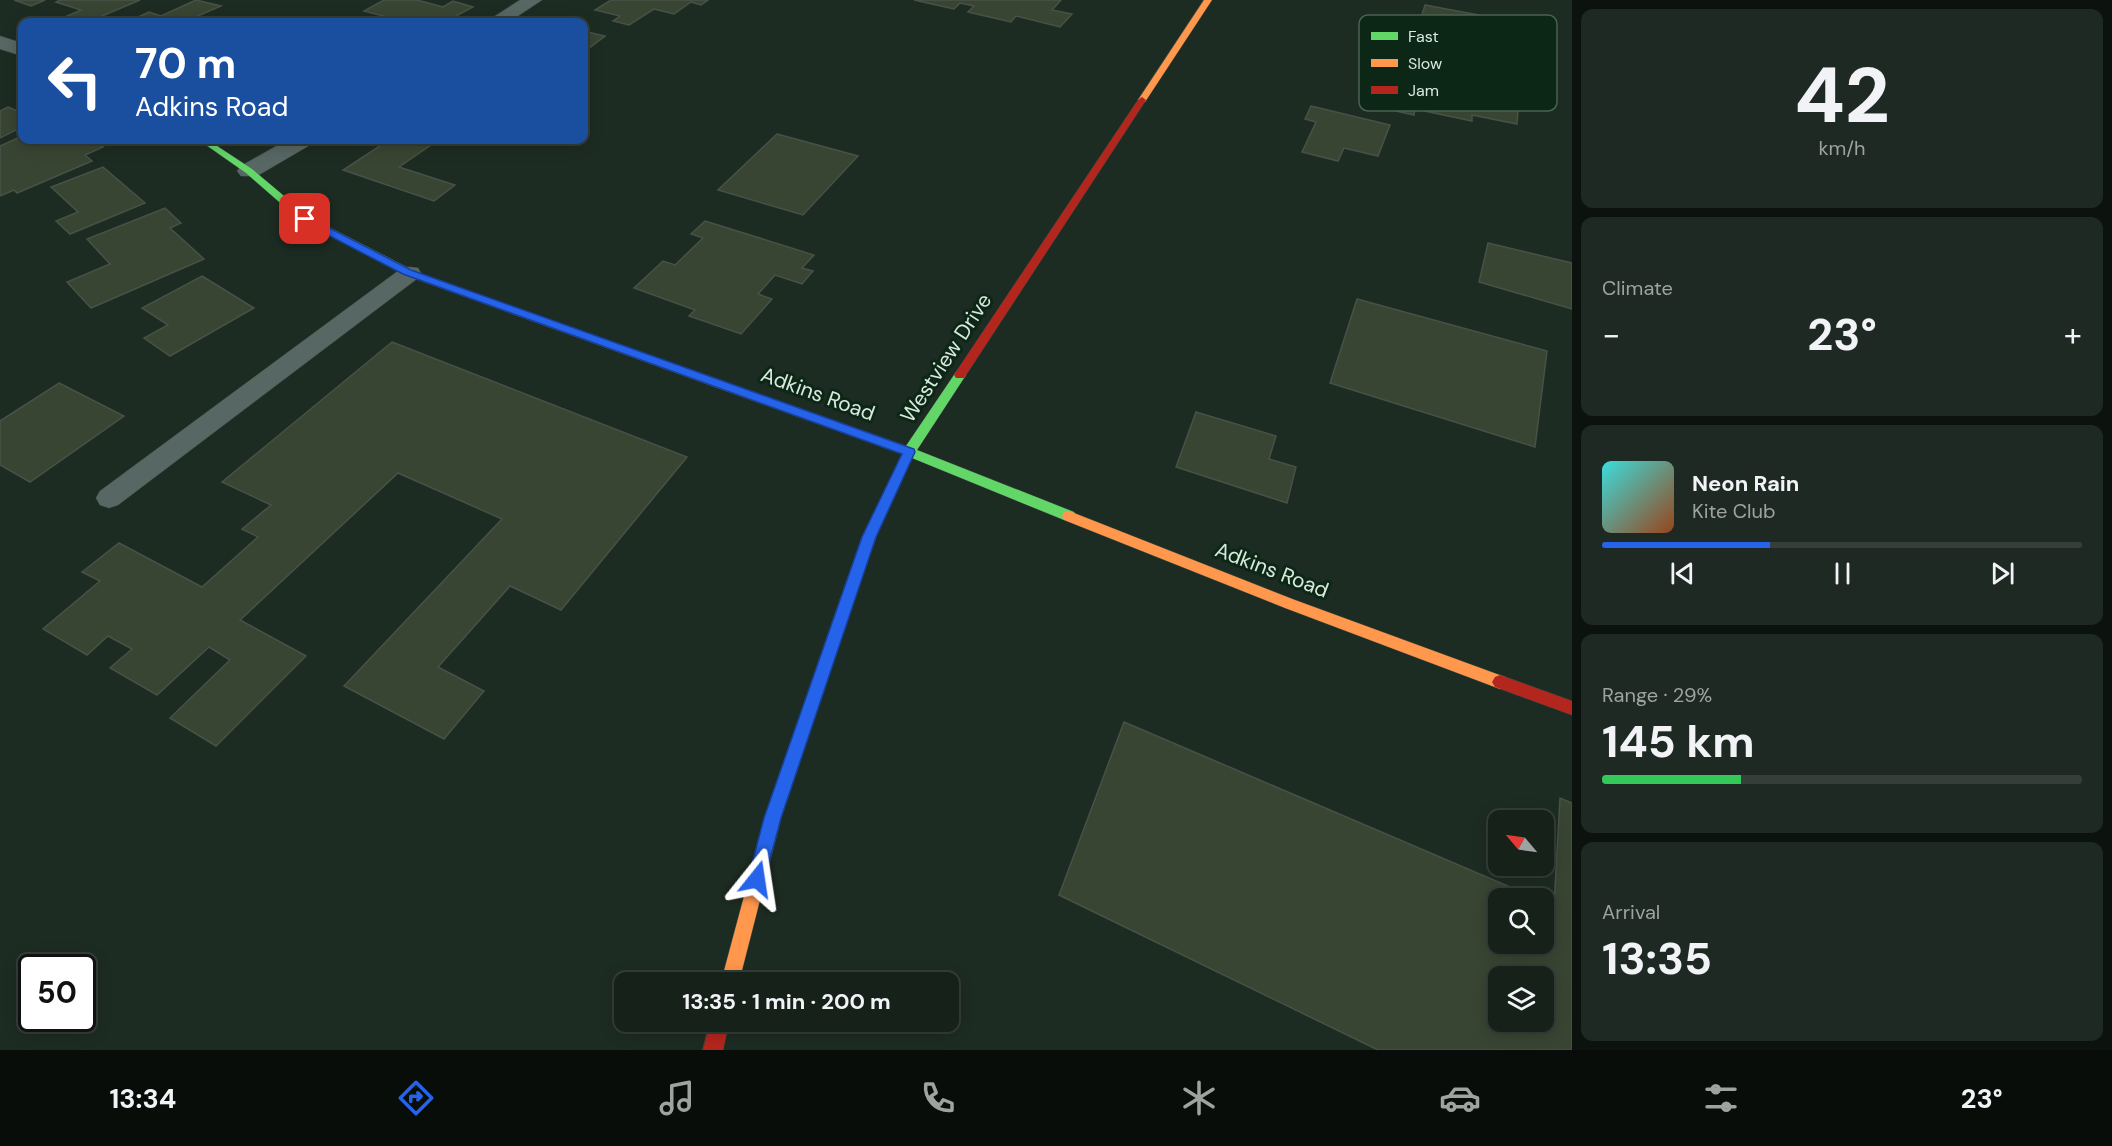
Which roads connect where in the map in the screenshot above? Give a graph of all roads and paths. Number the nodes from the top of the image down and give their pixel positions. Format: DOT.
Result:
graph roads {
  1 [pos="533,0"];
  2 [pos="1208,0"];
  3 [pos="503,18"];
  4 [pos="0,42"];
  5 [pos="18,49"];
  6 [pos="210,144"];
  7 [pos="295,144"];
  8 [pos="249,171"];
  9 [pos="410,273"];
  10 [pos="909,452"];
  11 [pos="109,498"];
  12 [pos="1572,708"];
  13 [pos="733,972"];
  14 [pos="718,1032"];
  15 [pos="713,1050"];
  1 -- 3 [label="street"];
  2 -- 10 [label="main road, Westview Drive"];
  4 -- 5 [label="street"];
  6 -- 8 [label="main road, Adkins Road"];
  7 -- 8 [label="street"];
  8 -- 9 [label="main road, Adkins Road"];
  9 -- 10 [label="main road, Adkins Road"];
  9 -- 11 [label="lane"];
  10 -- 12 [label="main road, Adkins Road"];
  10 -- 13 [label="main road, Westview Drive"];
  14 -- 15 [label="main road"];
}
